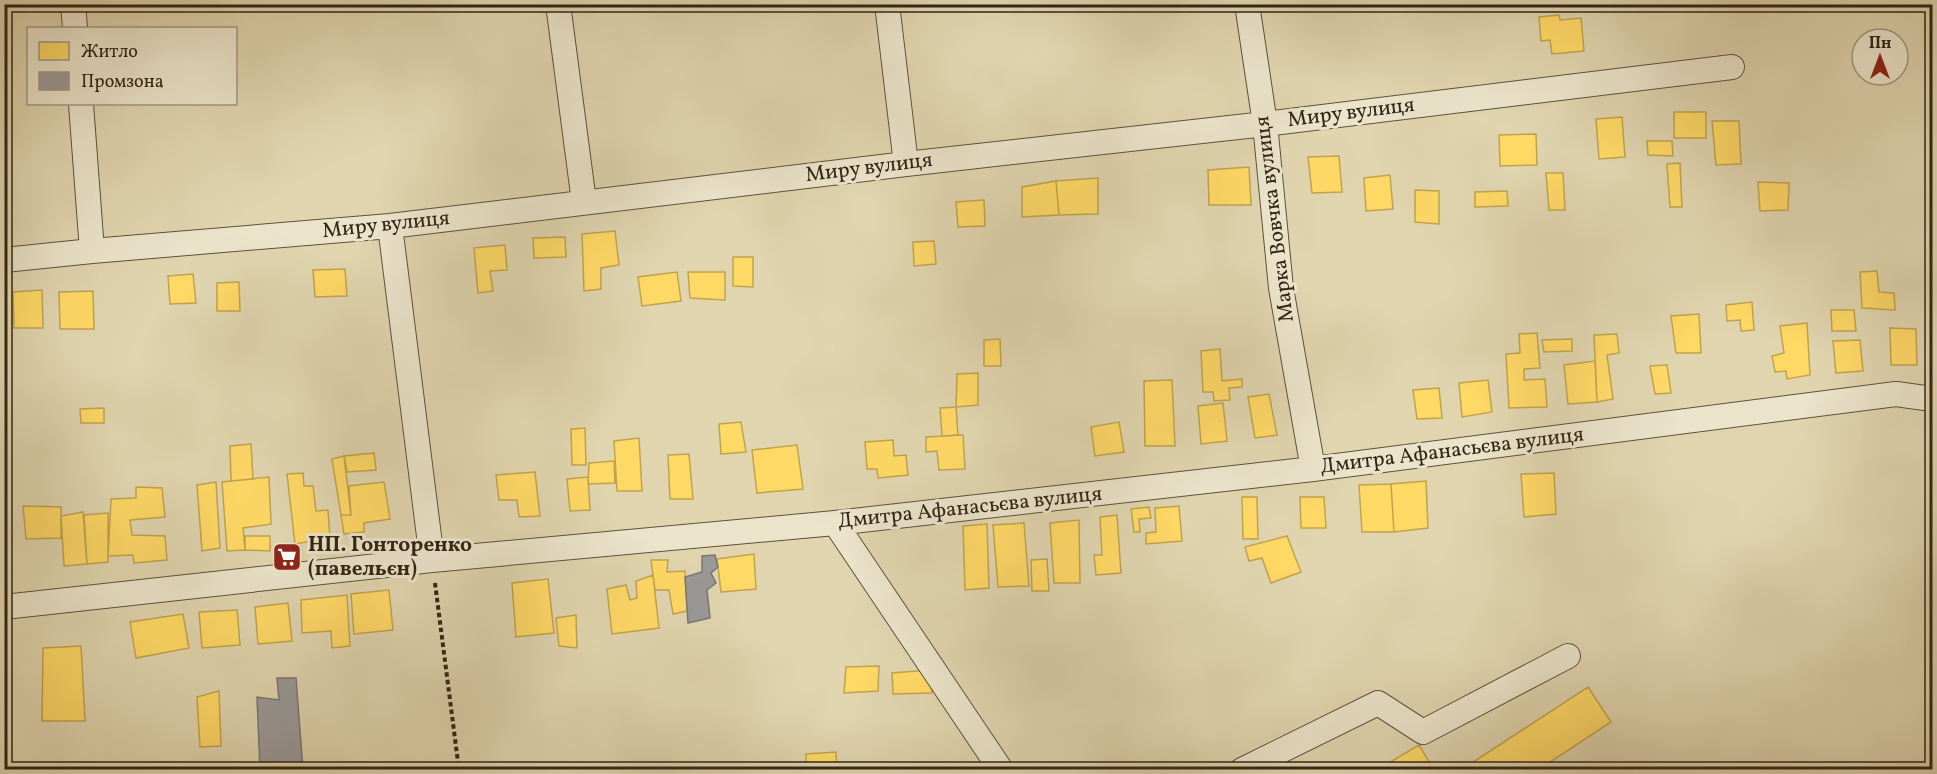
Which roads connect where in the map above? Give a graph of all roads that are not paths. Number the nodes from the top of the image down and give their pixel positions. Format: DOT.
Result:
graph roads {
  1 [pos="74,4"];
  2 [pos="558,4"];
  3 [pos="887,4"];
  4 [pos="1247,4"];
  5 [pos="75,27"];
  6 [pos="1732,67"];
  7 [pos="81,105"];
  8 [pos="1264,124"];
  9 [pos="906,164"];
  10 [pos="584,202"];
  11 [pos="390,226"];
  12 [pos="92,251"];
  13 [pos="4,260"];
  14 [pos="1932,399"];
  15 [pos="1313,469"];
  16 [pos="836,523"];
  17 [pos="432,560"];
  18 [pos="4,607"];
  19 [pos="1568,656"];
  20 [pos="1001,770"];
  21 [pos="1242,770"];
  1 -- 5 [label="street"];
  2 -- 10 [label="street"];
  3 -- 9 [label="street"];
  4 -- 8 [label="street, Марка Вовчка вулиця"];
  6 -- 8 [label="street, Миру вулиця"];
  7 -- 12 [label="street"];
  8 -- 9 [label="street, Миру вулиця"];
  8 -- 15 [label="street, Марка Вовчка вулиця"];
  9 -- 10 [label="street, Миру вулиця"];
  10 -- 11 [label="street, Миру вулиця"];
  11 -- 12 [label="street, Миру вулиця"];
  11 -- 17 [label="street"];
  12 -- 13 [label="street, Миру вулиця"];
  14 -- 15 [label="street, Дмитра Афанасьєва вулиця"];
  15 -- 16 [label="street, Дмитра Афанасьєва вулиця"];
  16 -- 17 [label="street, Дмитра Афанасьєва вулиця"];
  16 -- 20 [label="street"];
  17 -- 18 [label="street, Дмитра Афанасьєва вулиця"];
  19 -- 21 [label="street"];
}
